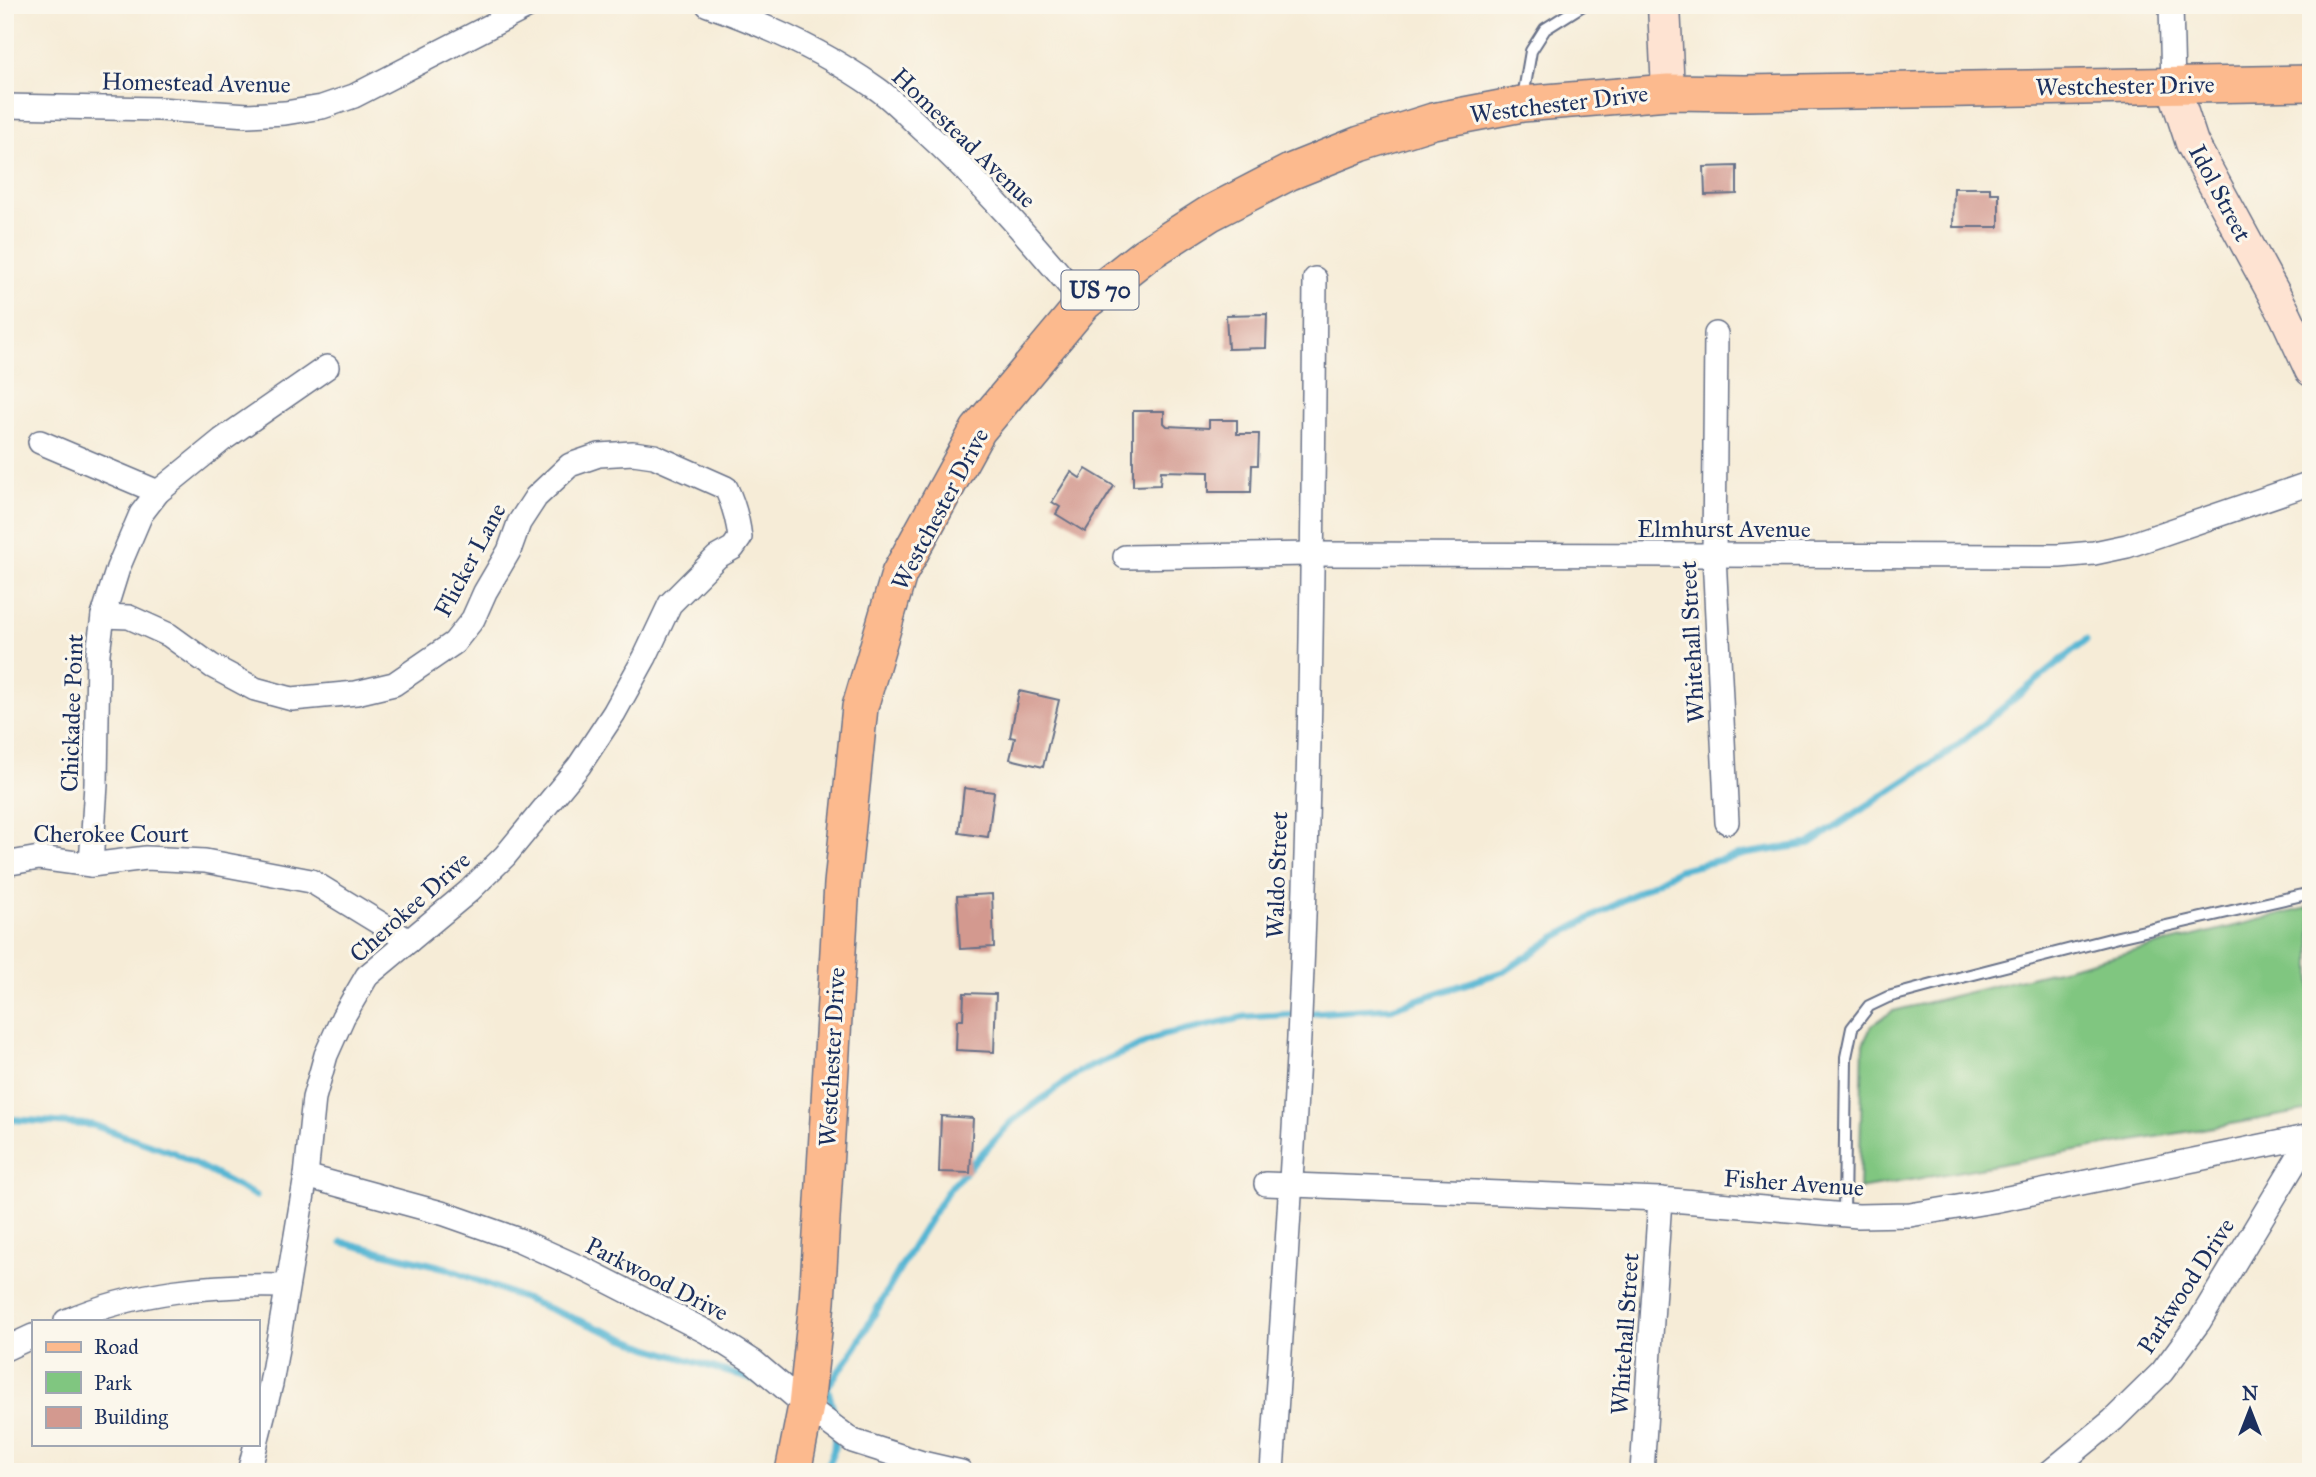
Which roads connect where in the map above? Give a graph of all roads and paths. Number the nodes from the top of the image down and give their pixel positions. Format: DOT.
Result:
graph roads {
  1 [pos="531,5"];
  2 [pos="708,5"];
  3 [pos="1583,5"];
  4 [pos="1664,5"];
  5 [pos="2171,5"];
  6 [pos="2311,83"];
  7 [pos="2173,85"];
  8 [pos="1668,92"];
  9 [pos="1522,104"];
  10 [pos="5,106"];
  11 [pos="1315,279"];
  12 [pos="1084,303"];
  13 [pos="1716,334"];
  14 [pos="2307,352"];
  15 [pos="327,367"];
  16 [pos="40,442"];
  17 [pos="2311,483"];
  18 [pos="158,492"];
  19 [pos="739,527"];
  20 [pos="1313,554"];
  21 [pos="1714,555"];
  22 [pos="1125,557"];
  23 [pos="103,616"];
  24 [pos="1727,822"];
  25 [pos="5,864"];
  26 [pos="91,866"];
  27 [pos="2311,893"];
  28 [pos="409,941"];
  29 [pos="2311,1136"];
  30 [pos="306,1175"];
  31 [pos="1266,1184"];
  32 [pos="1291,1186"];
  33 [pos="1660,1199"];
  34 [pos="1844,1215"];
  35 [pos="286,1286"];
  36 [pos="69,1320"];
  37 [pos="32,1336"];
  38 [pos="5,1349"];
  39 [pos="806,1406"];
  40 [pos="259,1434"];
  41 [pos="256,1446"];
  42 [pos="249,1472"];
  43 [pos="793,1472"];
  44 [pos="961,1472"];
  45 [pos="1272,1472"];
  46 [pos="1642,1472"];
  47 [pos="2050,1472"];
  1 -- 10 [label="street, Homestead Avenue"];
  2 -- 12 [label="street, Homestead Avenue"];
  3 -- 9 [label="lane"];
  4 -- 8 [label="street"];
  5 -- 7 [label="street, Idol Street"];
  6 -- 7 [label="main road, Westchester Drive / US 70"];
  7 -- 8 [label="main road, Westchester Drive / US 70"];
  7 -- 14 [label="street, Idol Street"];
  8 -- 9 [label="main road, Westchester Drive / US 70"];
  9 -- 12 [label="main road, Westchester Drive / US 70"];
  11 -- 20 [label="street, Waldo Street"];
  12 -- 39 [label="main road, Westchester Drive / US 70"];
  13 -- 21 [label="street, Whitehall Street"];
  15 -- 18 [label="street, Chickadee Point"];
  16 -- 18 [label="street"];
  17 -- 21 [label="street, Elmhurst Avenue"];
  18 -- 23 [label="street, Chickadee Point"];
  19 -- 23 [label="street, Flicker Lane"];
  19 -- 28 [label="street, Cherokee Drive"];
  20 -- 21 [label="street, Elmhurst Avenue"];
  20 -- 22 [label="street, Elmhurst Avenue"];
  20 -- 32 [label="street, Waldo Street"];
  21 -- 24 [label="street, Whitehall Street"];
  23 -- 26 [label="street, Chickadee Point"];
  25 -- 26 [label="street, Cherokee Court"];
  26 -- 28 [label="street, Cherokee Court"];
  27 -- 34 [label="lane"];
  28 -- 30 [label="street, Cherokee Drive"];
  29 -- 34 [label="street, Fisher Avenue"];
  29 -- 47 [label="street, Parkwood Drive"];
  30 -- 35 [label="street, Cherokee Drive"];
  30 -- 39 [label="street, Parkwood Drive"];
  31 -- 32 [label="street, Fisher Avenue"];
  32 -- 33 [label="street, Fisher Avenue"];
  32 -- 45 [label="street, Waldo Street"];
  33 -- 34 [label="street, Fisher Avenue"];
  33 -- 46 [label="street, Whitehall Street"];
  35 -- 36 [label="street"];
  35 -- 40 [label="street, Cherokee Drive"];
  37 -- 38 [label="street"];
  39 -- 43 [label="main road, Westchester Drive / US 70"];
  39 -- 44 [label="street, Parkwood Drive"];
  41 -- 42 [label="street, Cherokee Drive"];
}
